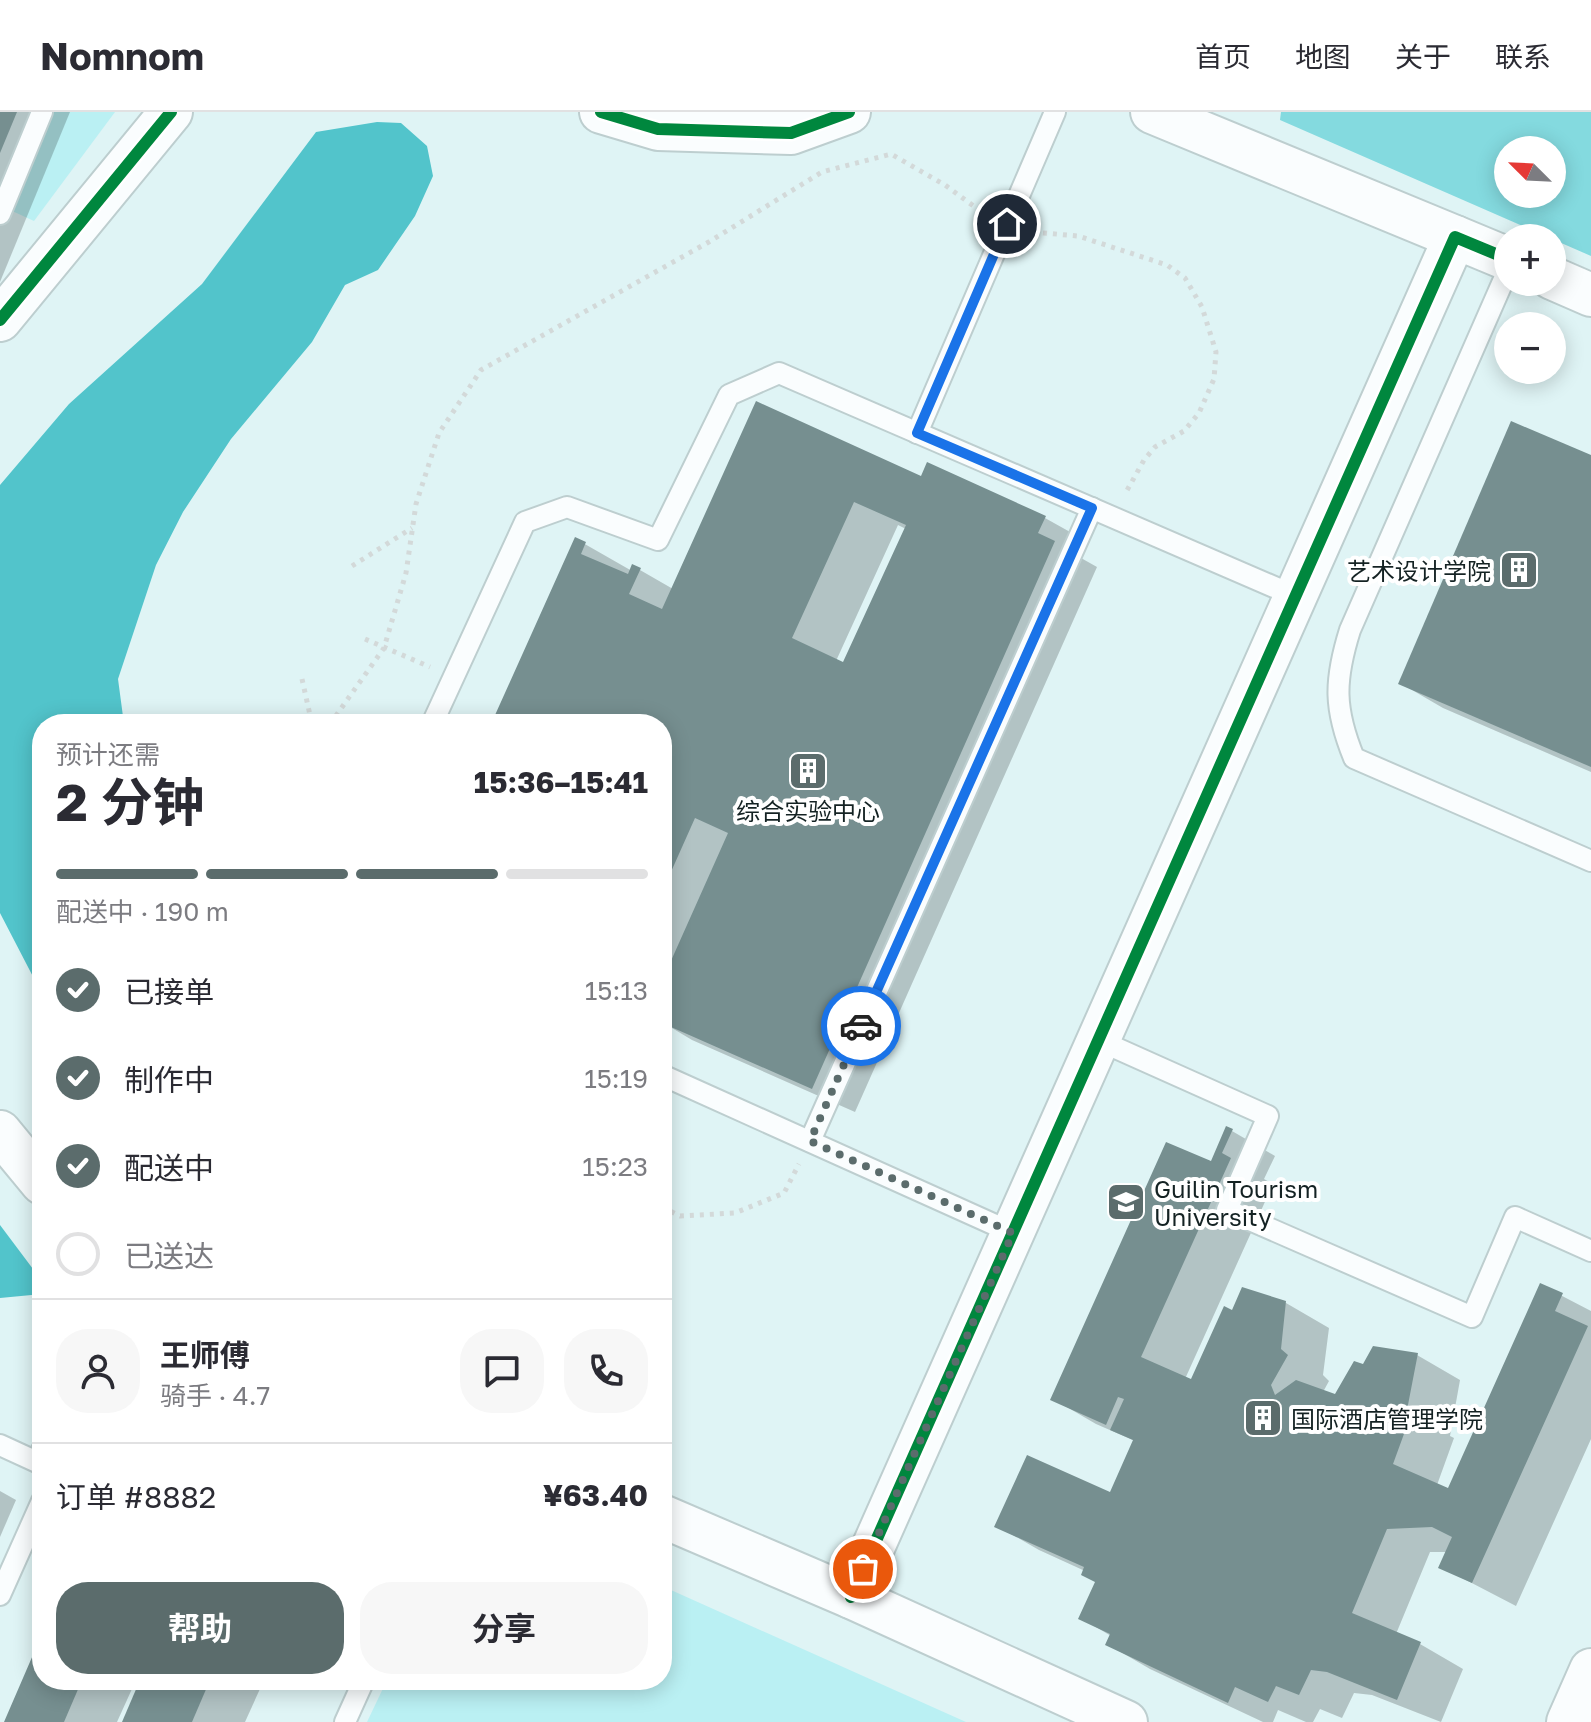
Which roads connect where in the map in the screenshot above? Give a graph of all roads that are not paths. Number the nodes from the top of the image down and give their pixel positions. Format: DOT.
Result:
graph roads {
  1 [pos="42,112"];
  2 [pos="171,112"];
  3 [pos="601,112"];
  4 [pos="849,112"];
  5 [pos="1055,112"];
  6 [pos="1152,112"];
  7 [pos="0,214"];
  8 [pos="1455,237"];
  9 [pos="1494,253"];
  10 [pos="1566,284"];
  11 [pos="1591,295"];
  12 [pos="1497,296"];
  13 [pos="1,316"];
  14 [pos="917,433"];
  15 [pos="1092,508"];
  16 [pos="1295,596"];
  17 [pos="437,714"];
  18 [pos="1591,861"];
  19 [pos="1098,1040"];
  20 [pos="672,1079"];
  21 [pos="0,1132"];
  22 [pos="810,1141"];
  23 [pos="32,1171"];
  24 [pos="1013,1233"];
  25 [pos="1591,1251"];
  26 [pos="0,1445"];
  27 [pos="32,1456"];
  28 [pos="672,1520"];
  29 [pos="32,1523"];
  30 [pos="0,1595"];
  31 [pos="851,1597"];
  32 [pos="1591,1670"];
  33 [pos="359,1690"];
  34 [pos="345,1722"];
  35 [pos="1126,1722"];
  36 [pos="1568,1722"];
  1 -- 7 [label="lane"];
  2 -- 13 [label="street"];
  3 -- 4 [label="street"];
  5 -- 14 [label="lane"];
  6 -- 8 [label="street"];
  8 -- 9 [label="street"];
  8 -- 16 [label="street"];
  10 -- 11 [label="street"];
  12 -- 18 [label="lane"];
  14 -- 15 [label="lane"];
  14 -- 17 [label="lane"];
  15 -- 16 [label="lane"];
  15 -- 22 [label="lane"];
  16 -- 19 [label="street"];
  19 -- 24 [label="street"];
  19 -- 25 [label="lane"];
  20 -- 22 [label="lane"];
  21 -- 23 [label="street"];
  22 -- 24 [label="lane"];
  24 -- 31 [label="street"];
  26 -- 27 [label="lane"];
  28 -- 31 [label="street"];
  29 -- 30 [label="lane"];
  31 -- 35 [label="street"];
  32 -- 36 [label="street"];
  33 -- 34 [label="lane"];
}
